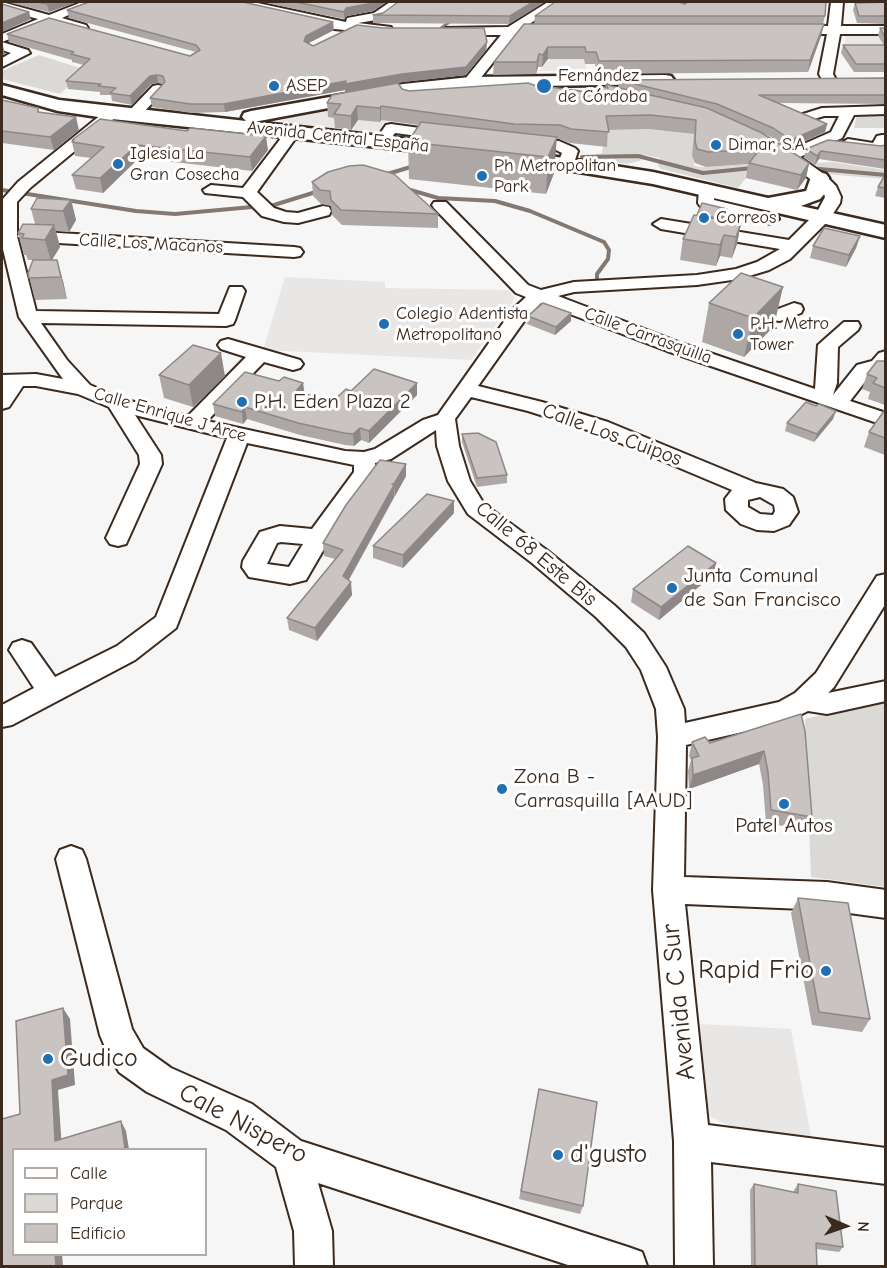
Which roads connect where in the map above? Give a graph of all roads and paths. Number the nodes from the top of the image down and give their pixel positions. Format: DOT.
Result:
graph roads {
  1 [pos="91,2"];
  2 [pos="240,2"];
  3 [pos="397,2"];
  4 [pos="556,2"];
  5 [pos="840,3"];
  6 [pos="2,5"];
  7 [pos="809,14"];
  8 [pos="314,16"];
  9 [pos="378,16"];
  10 [pos="49,18"];
  11 [pos="353,27"];
  12 [pos="771,30"];
  13 [pos="812,30"];
  14 [pos="881,30"];
  15 [pos="93,31"];
  16 [pos="442,31"];
  17 [pos="511,31"];
  18 [pos="563,35"];
  19 [pos="833,36"];
  20 [pos="2,38"];
  21 [pos="330,40"];
  22 [pos="885,42"];
  23 [pos="2,46"];
  24 [pos="2,63"];
  25 [pos="677,80"];
  26 [pos="807,80"];
  27 [pos="829,80"];
  28 [pos="852,80"];
  29 [pos="533,81"];
  30 [pos="470,82"];
  31 [pos="158,89"];
  32 [pos="2,90"];
  33 [pos="403,90"];
  34 [pos="555,96"];
  35 [pos="282,108"];
  36 [pos="885,110"];
  37 [pos="849,111"];
  38 [pos="112,113"];
  39 [pos="132,116"];
  40 [pos="840,129"];
  41 [pos="211,131"];
  42 [pos="288,136"];
  43 [pos="882,139"];
  44 [pos="824,141"];
  45 [pos="765,142"];
  46 [pos="790,156"];
  47 [pos="818,177"];
  48 [pos="211,190"];
  49 [pos="250,196"];
  50 [pos="440,206"];
  51 [pos="323,211"];
  52 [pos="769,211"];
  53 [pos="823,216"];
  54 [pos="885,219"];
  55 [pos="661,224"];
  56 [pos="6,228"];
  57 [pos="885,232"];
  58 [pos="794,246"];
  59 [pos="294,252"];
  60 [pos="9,273"];
  61 [pos="716,278"];
  62 [pos="236,291"];
  63 [pos="538,296"];
  64 [pos="794,309"];
  65 [pos="28,316"];
  66 [pos="851,326"];
  67 [pos="228,345"];
  68 [pos="260,354"];
  69 [pos="60,364"];
  70 [pos="293,364"];
  71 [pos="883,364"];
  72 [pos="18,380"];
  73 [pos="83,390"];
  74 [pos="468,390"];
  75 [pos="830,400"];
  76 [pos="2,403"];
  77 [pos="116,403"];
  78 [pos="445,419"];
  79 [pos="885,420"];
  80 [pos="192,424"];
  81 [pos="239,435"];
  82 [pos="407,438"];
  83 [pos="448,446"];
  84 [pos="364,459"];
  85 [pos="753,490"];
  86 [pos="118,538"];
  87 [pos="318,538"];
  88 [pos="885,582"];
  89 [pos="22,650"];
  90 [pos="885,691"];
  91 [pos="51,692"];
  92 [pos="805,700"];
  93 [pos="2,717"];
  94 [pos="672,736"];
  95 [pos="71,859"];
  96 [pos="668,890"];
  97 [pos="885,904"];
  98 [pos="692,1141"];
  99 [pos="291,1156"];
  100 [pos="885,1166"];
  101 [pos="314,1266"];
  102 [pos="628,1266"];
  103 [pos="694,1266"];
  1 -- 10 [label="street"];
  2 -- 8 [label="street"];
  3 -- 9 [label="street"];
  4 -- 17 [label="street"];
  5 -- 19 [label="street"];
  6 -- 10 [label="street"];
  7 -- 13 [label="street"];
  8 -- 9 [label="street"];
  8 -- 11 [label="street"];
  9 -- 11 [label="street"];
  10 -- 15 [label="street"];
  10 -- 20 [label="street"];
  11 -- 21 [label="street"];
  12 -- 13 [label="street"];
  13 -- 19 [label="street"];
  14 -- 19 [label="street"];
  14 -- 22 [label="street"];
  16 -- 17 [label="street"];
  17 -- 18 [label="street"];
  17 -- 30 [label="street"];
  19 -- 22 [label="street"];
  19 -- 27 [label="street"];
  23 -- 24 [label="street"];
  25 -- 29 [label="main road"];
  26 -- 27 [label="main road"];
  27 -- 28 [label="main road"];
  29 -- 30 [label="main road"];
  29 -- 33 [label="street"];
  29 -- 34 [label="street"];
  30 -- 33 [label="main road"];
  31 -- 39 [label="street"];
  32 -- 38 [label="main road, Avenida Central España"];
  33 -- 35 [label="main road"];
  35 -- 41 [label="main road"];
  35 -- 42 [label="main road"];
  36 -- 37 [label="street"];
  37 -- 40 [label="street"];
  37 -- 40 [label="street"];
  38 -- 39 [label="main road, Avenida Central España"];
  38 -- 56 [label="street, Calle Enrique J Arce"];
  39 -- 41 [label="main road, Avenida Central España"];
  40 -- 44 [label="street"];
  41 -- 42 [label="main road, Avenida Central España"];
  42 -- 49 [label="street"];
  42 -- 52 [label="main road, Avenida Central España"];
  43 -- 44 [label="street"];
  44 -- 46 [label="street"];
  45 -- 46 [label="street"];
  46 -- 47 [label="street"];
  47 -- 52 [label="main road"];
  47 -- 53 [label="street"];
  47 -- 54 [label="main road"];
  48 -- 49 [label="street"];
  49 -- 51 [label="street"];
  50 -- 63 [label="street, Calle Carrasquilla"];
  52 -- 53 [label="main road, Avenida Central España"];
  53 -- 57 [label="main road, Avenida Central España"];
  53 -- 58 [label="street"];
  55 -- 58 [label="street"];
  56 -- 59 [label="street, Calle Los Macanos"];
  56 -- 60 [label="street, Calle Enrique J Arce"];
  58 -- 61 [label="street"];
  60 -- 65 [label="street, Calle Enrique J Arce"];
  61 -- 63 [label="street"];
  61 -- 64 [label="street"];
  62 -- 65 [label="street"];
  63 -- 74 [label="street"];
  63 -- 75 [label="street, Calle Carrasquilla"];
  65 -- 69 [label="street, Calle Enrique J Arce"];
  66 -- 75 [label="street"];
  67 -- 68 [label="street"];
  68 -- 70 [label="street"];
  68 -- 80 [label="street"];
  69 -- 72 [label="street"];
  69 -- 73 [label="street, Calle Enrique J Arce"];
  71 -- 75 [label="street"];
  72 -- 73 [label="street"];
  72 -- 76 [label="street"];
  73 -- 77 [label="street, Calle Enrique J Arce"];
  74 -- 78 [label="street"];
  74 -- 85 [label="street, Calle Los Cuipos"];
  75 -- 79 [label="street, Calle Carrasquilla"];
  77 -- 80 [label="street, Calle Enrique J Arce"];
  77 -- 86 [label="street"];
  78 -- 82 [label="street, Calle Enrique J Arce"];
  78 -- 83 [label="street, Calle 68 Este Bis"];
  80 -- 81 [label="street, Calle Enrique J Arce"];
  81 -- 84 [label="street, Calle Enrique J Arce"];
  81 -- 91 [label="street"];
  82 -- 83 [label="street"];
  82 -- 84 [label="street, Calle Enrique J Arce"];
  83 -- 94 [label="street, Calle 68 Este Bis"];
  84 -- 87 [label="street"];
  88 -- 92 [label="street"];
  89 -- 91 [label="street"];
  90 -- 92 [label="street"];
  91 -- 93 [label="street"];
  92 -- 94 [label="street"];
  94 -- 96 [label="street, Avenida C Sur"];
  95 -- 99 [label="street, Cale Nispero"];
  96 -- 97 [label="street"];
  96 -- 98 [label="street, Avenida C Sur"];
  98 -- 100 [label="street"];
  98 -- 103 [label="street, Avenida C Sur"];
  99 -- 101 [label="street"];
  99 -- 102 [label="street, Cale Nispero"];
}
